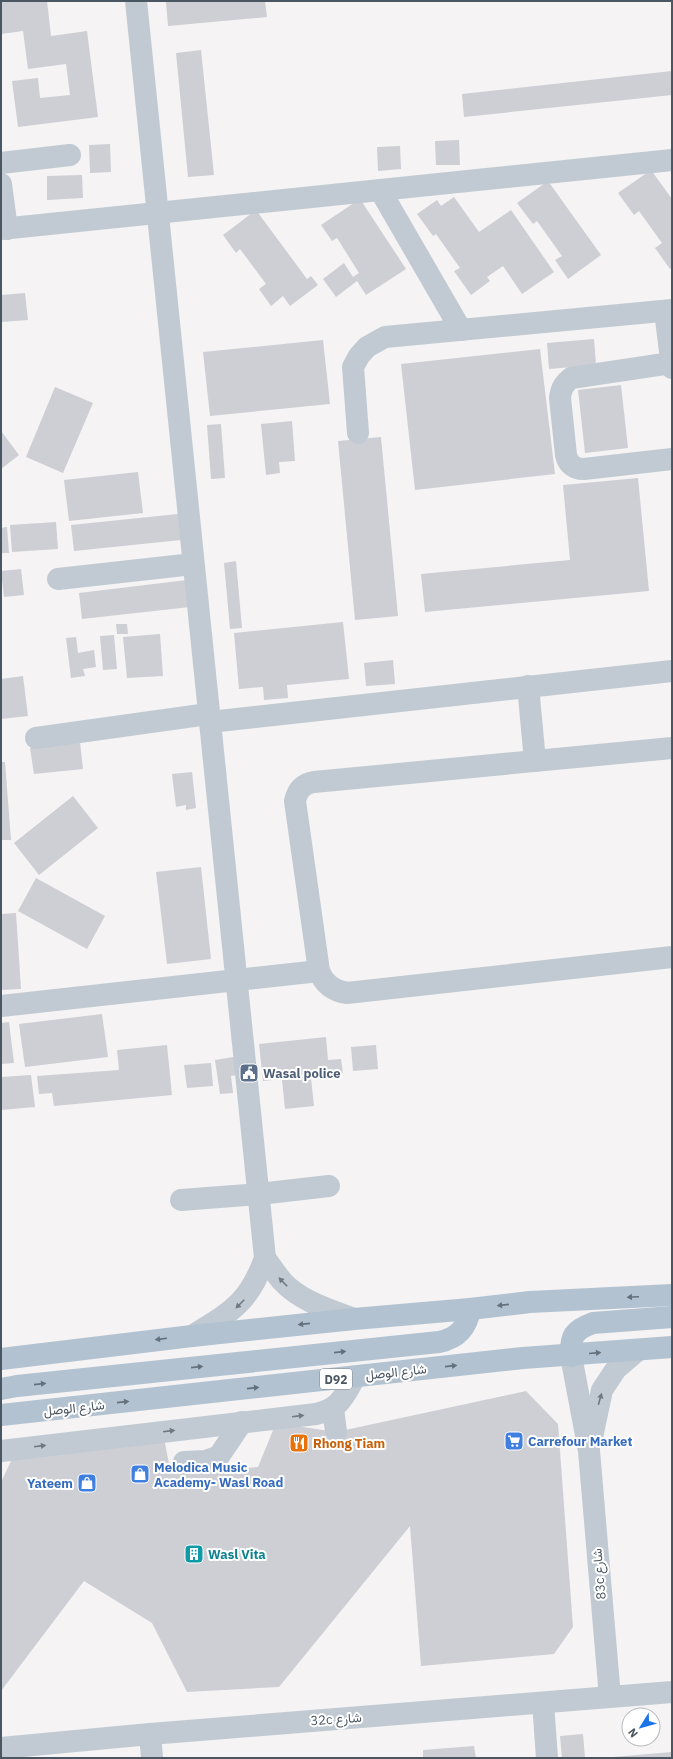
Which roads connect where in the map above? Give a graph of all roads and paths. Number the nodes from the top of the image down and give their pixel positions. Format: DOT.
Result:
graph roads {
  1 [pos="136,1"];
  2 [pos="70,155"];
  3 [pos="672,160"];
  4 [pos="1,163"];
  5 [pos="1,184"];
  6 [pos="380,190"];
  7 [pos="158,213"];
  8 [pos="4,229"];
  9 [pos="669,311"];
  10 [pos="461,330"];
  11 [pos="672,365"];
  12 [pos="358,433"];
  13 [pos="672,459"];
  14 [pos="193,564"];
  15 [pos="58,579"];
  16 [pos="672,671"];
  17 [pos="528,686"];
  18 [pos="209,718"];
  19 [pos="36,738"];
  20 [pos="672,748"];
  21 [pos="535,761"];
  22 [pos="672,957"];
  23 [pos="319,971"];
  24 [pos="236,981"];
  25 [pos="1,1006"];
  26 [pos="329,1186"];
  27 [pos="259,1194"];
  28 [pos="181,1200"];
  29 [pos="266,1258"];
  30 [pos="672,1295"];
  31 [pos="470,1309"];
  32 [pos="672,1317"];
  33 [pos="354,1319"];
  34 [pos="192,1336"];
  35 [pos="672,1347"];
  36 [pos="638,1350"];
  37 [pos="571,1356"];
  38 [pos="1,1359"];
  39 [pos="355,1377"];
  40 [pos="1,1389"];
  41 [pos="333,1408"];
  42 [pos="1,1415"];
  43 [pos="242,1422"];
  44 [pos="336,1432"];
  45 [pos="1,1451"];
  46 [pos="589,1451"];
  47 [pos="184,1462"];
  48 [pos="672,1692"];
  49 [pos="610,1697"];
  50 [pos="543,1703"];
  51 [pos="150,1734"];
  52 [pos="1,1748"];
  53 [pos="152,1758"];
  54 [pos="546,1758"];
  1 -- 7 [label="street"];
  2 -- 4 [label="street"];
  3 -- 6 [label="street"];
  5 -- 8 [label="street"];
  6 -- 7 [label="street"];
  6 -- 10 [label="street"];
  7 -- 8 [label="street"];
  7 -- 14 [label="street"];
  9 -- 10 [label="street"];
  9 -- 11 [label="street"];
  10 -- 12 [label="street"];
  11 -- 13 [label="street"];
  14 -- 15 [label="street"];
  14 -- 18 [label="street"];
  16 -- 17 [label="street"];
  17 -- 18 [label="street"];
  17 -- 21 [label="street"];
  18 -- 19 [label="street"];
  18 -- 24 [label="street"];
  20 -- 21 [label="street"];
  21 -- 23 [label="street"];
  22 -- 23 [label="street"];
  23 -- 24 [label="street"];
  24 -- 25 [label="street"];
  24 -- 27 [label="street"];
  26 -- 27 [label="street"];
  27 -- 28 [label="street"];
  27 -- 29 [label="street"];
  33 -- 29 [label="street, one-way"];
  29 -- 34 [label="street, one-way"];
  30 -- 31 [label="main road, one-way"];
  31 -- 33 [label="main road"];
  40 -- 31 [label="main road, one-way"];
  32 -- 37 [label="main road"];
  33 -- 34 [label="main road, one-way"];
  34 -- 38 [label="main road, one-way"];
  35 -- 36 [label="main road, شارع الوصل / D92"];
  37 -- 36 [label="main road, شارع الوصل / D92, one-way"];
  46 -- 36 [label="street, 83c شارع, one-way"];
  39 -- 37 [label="main road, شارع الوصل / D92, one-way"];
  37 -- 46 [label="street, 83c شارع"];
  39 -- 41 [label="street"];
  42 -- 39 [label="main road, شارع الوصل / D92, one-way"];
  43 -- 41 [label="street, one-way"];
  41 -- 44 [label="street"];
  45 -- 43 [label="street, one-way"];
  43 -- 47 [label="street"];
  46 -- 49 [label="street, 83c شارع"];
  48 -- 49 [label="street, 32c شارع"];
  49 -- 50 [label="street, 32c شارع"];
  50 -- 51 [label="street, 32c شارع"];
  50 -- 54 [label="street"];
  51 -- 52 [label="street, 32c شارع"];
  51 -- 53 [label="street"];
}
